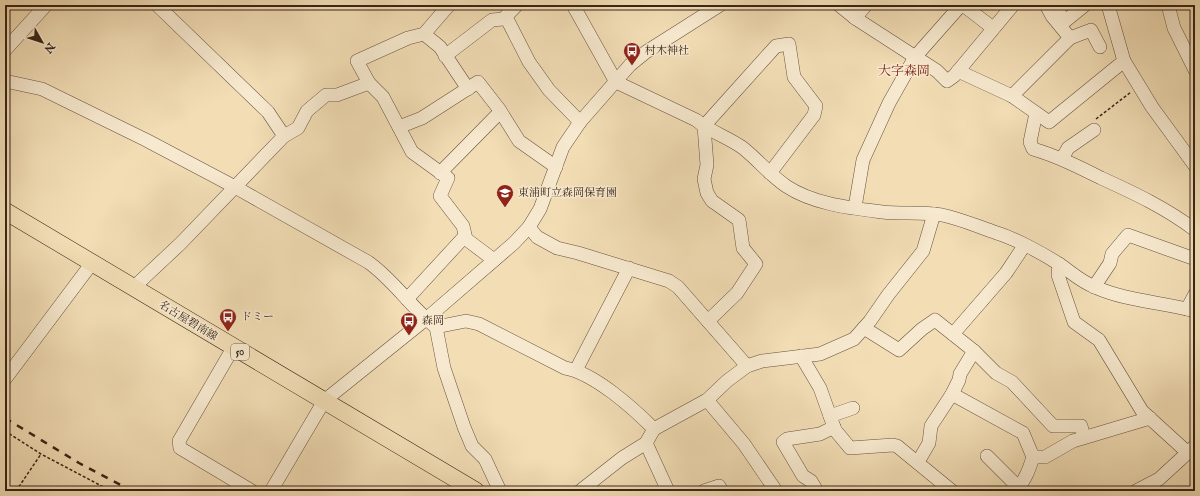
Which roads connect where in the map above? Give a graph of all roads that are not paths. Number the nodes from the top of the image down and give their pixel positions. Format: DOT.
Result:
graph roads {
  1 [pos="46,5"];
  2 [pos="157,5"];
  3 [pos="449,5"];
  4 [pos="517,5"];
  5 [pos="573,5"];
  6 [pos="720,5"];
  7 [pos="839,5"];
  8 [pos="866,5"];
  9 [pos="962,5"];
  10 [pos="1013,5"];
  11 [pos="1046,5"];
  12 [pos="1056,5"];
  13 [pos="1085,5"];
  14 [pos="1108,5"];
  15 [pos="1173,7"];
  16 [pos="506,16"];
  17 [pos="855,18"];
  18 [pos="993,28"];
  19 [pos="424,34"];
  20 [pos="1070,38"];
  21 [pos="1100,47"];
  22 [pos="5,50"];
  23 [pos="445,56"];
  24 [pos="915,57"];
  25 [pos="1124,60"];
  26 [pos="1195,70"];
  27 [pos="958,71"];
  28 [pos="5,81"];
  29 [pos="616,82"];
  30 [pos="368,83"];
  31 [pos="468,89"];
  32 [pos="1012,96"];
  33 [pos="500,112"];
  34 [pos="1036,113"];
  35 [pos="580,122"];
  36 [pos="704,126"];
  37 [pos="1094,126"];
  38 [pos="399,128"];
  39 [pos="284,136"];
  40 [pos="1062,159"];
  41 [pos="1195,166"];
  42 [pos="556,167"];
  43 [pos="440,173"];
  44 [pos="770,173"];
  45 [pos="235,186"];
  46 [pos="855,207"];
  47 [pos="5,211"];
  48 [pos="934,214"];
  49 [pos="529,227"];
  50 [pos="1195,230"];
  51 [pos="465,236"];
  52 [pos="1024,246"];
  53 [pos="1195,259"];
  54 [pos="494,260"];
  55 [pos="92,263"];
  56 [pos="1059,264"];
  57 [pos="629,268"];
  58 [pos="1094,287"];
  59 [pos="133,288"];
  60 [pos="1195,294"];
  61 [pos="407,299"];
  62 [pos="1191,310"];
  63 [pos="708,322"];
  64 [pos="431,323"];
  65 [pos="864,328"];
  66 [pos="953,334"];
  67 [pos="233,348"];
  68 [pos="974,351"];
  69 [pos="801,356"];
  70 [pos="747,366"];
  71 [pos="576,370"];
  72 [pos="5,379"];
  73 [pos="952,394"];
  74 [pos="707,400"];
  75 [pos="324,401"];
  76 [pos="853,408"];
  77 [pos="1150,418"];
  78 [pos="832,422"];
  79 [pos="654,429"];
  80 [pos="1084,437"];
  81 [pos="646,443"];
  82 [pos="1191,449"];
  83 [pos="987,456"];
  84 [pos="1033,457"];
  85 [pos="918,462"];
  86 [pos="1017,489"];
  87 [pos="252,491"];
  88 [pos="271,491"];
  89 [pos="476,491"];
  90 [pos="500,491"];
  91 [pos="580,491"];
  92 [pos="668,491"];
  93 [pos="704,491"];
  94 [pos="722,491"];
  95 [pos="776,491"];
  96 [pos="817,491"];
  97 [pos="952,491"];
  98 [pos="1136,491"];
  1 -- 22 [label="street"];
  2 -- 39 [label="street"];
  3 -- 19 [label="street"];
  4 -- 16 [label="street"];
  5 -- 29 [label="street"];
  6 -- 29 [label="street"];
  7 -- 17 [label="street"];
  8 -- 17 [label="street"];
  9 -- 18 [label="street"];
  9 -- 24 [label="street"];
  10 -- 18 [label="street"];
  11 -- 20 [label="street"];
  12 -- 13 [label="street"];
  14 -- 25 [label="street"];
  15 -- 26 [label="street"];
  16 -- 23 [label="street"];
  16 -- 35 [label="street"];
  17 -- 24 [label="street"];
  18 -- 27 [label="street"];
  19 -- 23 [label="street"];
  19 -- 30 [label="street"];
  20 -- 21 [label="street"];
  20 -- 32 [label="street"];
  23 -- 31 [label="street"];
  24 -- 27 [label="street"];
  24 -- 46 [label="street"];
  25 -- 34 [label="street"];
  25 -- 41 [label="street"];
  27 -- 32 [label="street"];
  28 -- 45 [label="street"];
  29 -- 35 [label="street"];
  29 -- 36 [label="street"];
  30 -- 38 [label="street"];
  30 -- 39 [label="street"];
  31 -- 33 [label="street"];
  31 -- 38 [label="street"];
  32 -- 34 [label="street"];
  33 -- 42 [label="street"];
  33 -- 43 [label="street"];
  34 -- 40 [label="street"];
  35 -- 42 [label="street"];
  36 -- 44 [label="street"];
  36 -- 44 [label="street"];
  36 -- 63 [label="street"];
  37 -- 40 [label="street"];
  38 -- 43 [label="street"];
  39 -- 45 [label="street"];
  40 -- 50 [label="street"];
  42 -- 49 [label="street"];
  43 -- 51 [label="street"];
  44 -- 46 [label="street"];
  45 -- 59 [label="street"];
  45 -- 61 [label="street"];
  46 -- 48 [label="street"];
  47 -- 55 [label="main road, 名古屋碧南線 / 50"];
  48 -- 52 [label="street"];
  48 -- 65 [label="street"];
  49 -- 54 [label="street"];
  49 -- 57 [label="street"];
  51 -- 54 [label="street"];
  51 -- 61 [label="street"];
  52 -- 56 [label="street"];
  52 -- 66 [label="street"];
  53 -- 58 [label="street"];
  54 -- 64 [label="street"];
  55 -- 59 [label="main road, 名古屋碧南線 / 50"];
  55 -- 72 [label="street"];
  56 -- 58 [label="street"];
  56 -- 77 [label="street"];
  57 -- 63 [label="street"];
  57 -- 71 [label="street"];
  58 -- 62 [label="street"];
  59 -- 67 [label="main road, 名古屋碧南線 / 50"];
  60 -- 62 [label="street"];
  61 -- 64 [label="street"];
  63 -- 70 [label="street"];
  64 -- 71 [label="street"];
  64 -- 75 [label="street"];
  64 -- 90 [label="street"];
  65 -- 66 [label="street"];
  65 -- 69 [label="street"];
  66 -- 68 [label="street"];
  67 -- 75 [label="main road, 名古屋碧南線 / 50"];
  67 -- 87 [label="street"];
  68 -- 73 [label="street"];
  68 -- 80 [label="street"];
  69 -- 70 [label="street"];
  69 -- 78 [label="street"];
  70 -- 74 [label="street"];
  71 -- 79 [label="street"];
  73 -- 84 [label="street"];
  73 -- 85 [label="street"];
  74 -- 79 [label="street"];
  74 -- 95 [label="street"];
  75 -- 88 [label="street"];
  75 -- 89 [label="main road, 名古屋碧南線 / 50"];
  76 -- 78 [label="street"];
  77 -- 80 [label="street"];
  77 -- 82 [label="street"];
  78 -- 85 [label="street"];
  78 -- 96 [label="street"];
  79 -- 81 [label="street"];
  80 -- 84 [label="street"];
  81 -- 91 [label="street"];
  81 -- 92 [label="street"];
  82 -- 98 [label="street"];
  83 -- 86 [label="street"];
  84 -- 86 [label="street"];
  85 -- 97 [label="street"];
  93 -- 94 [label="street"];
}
